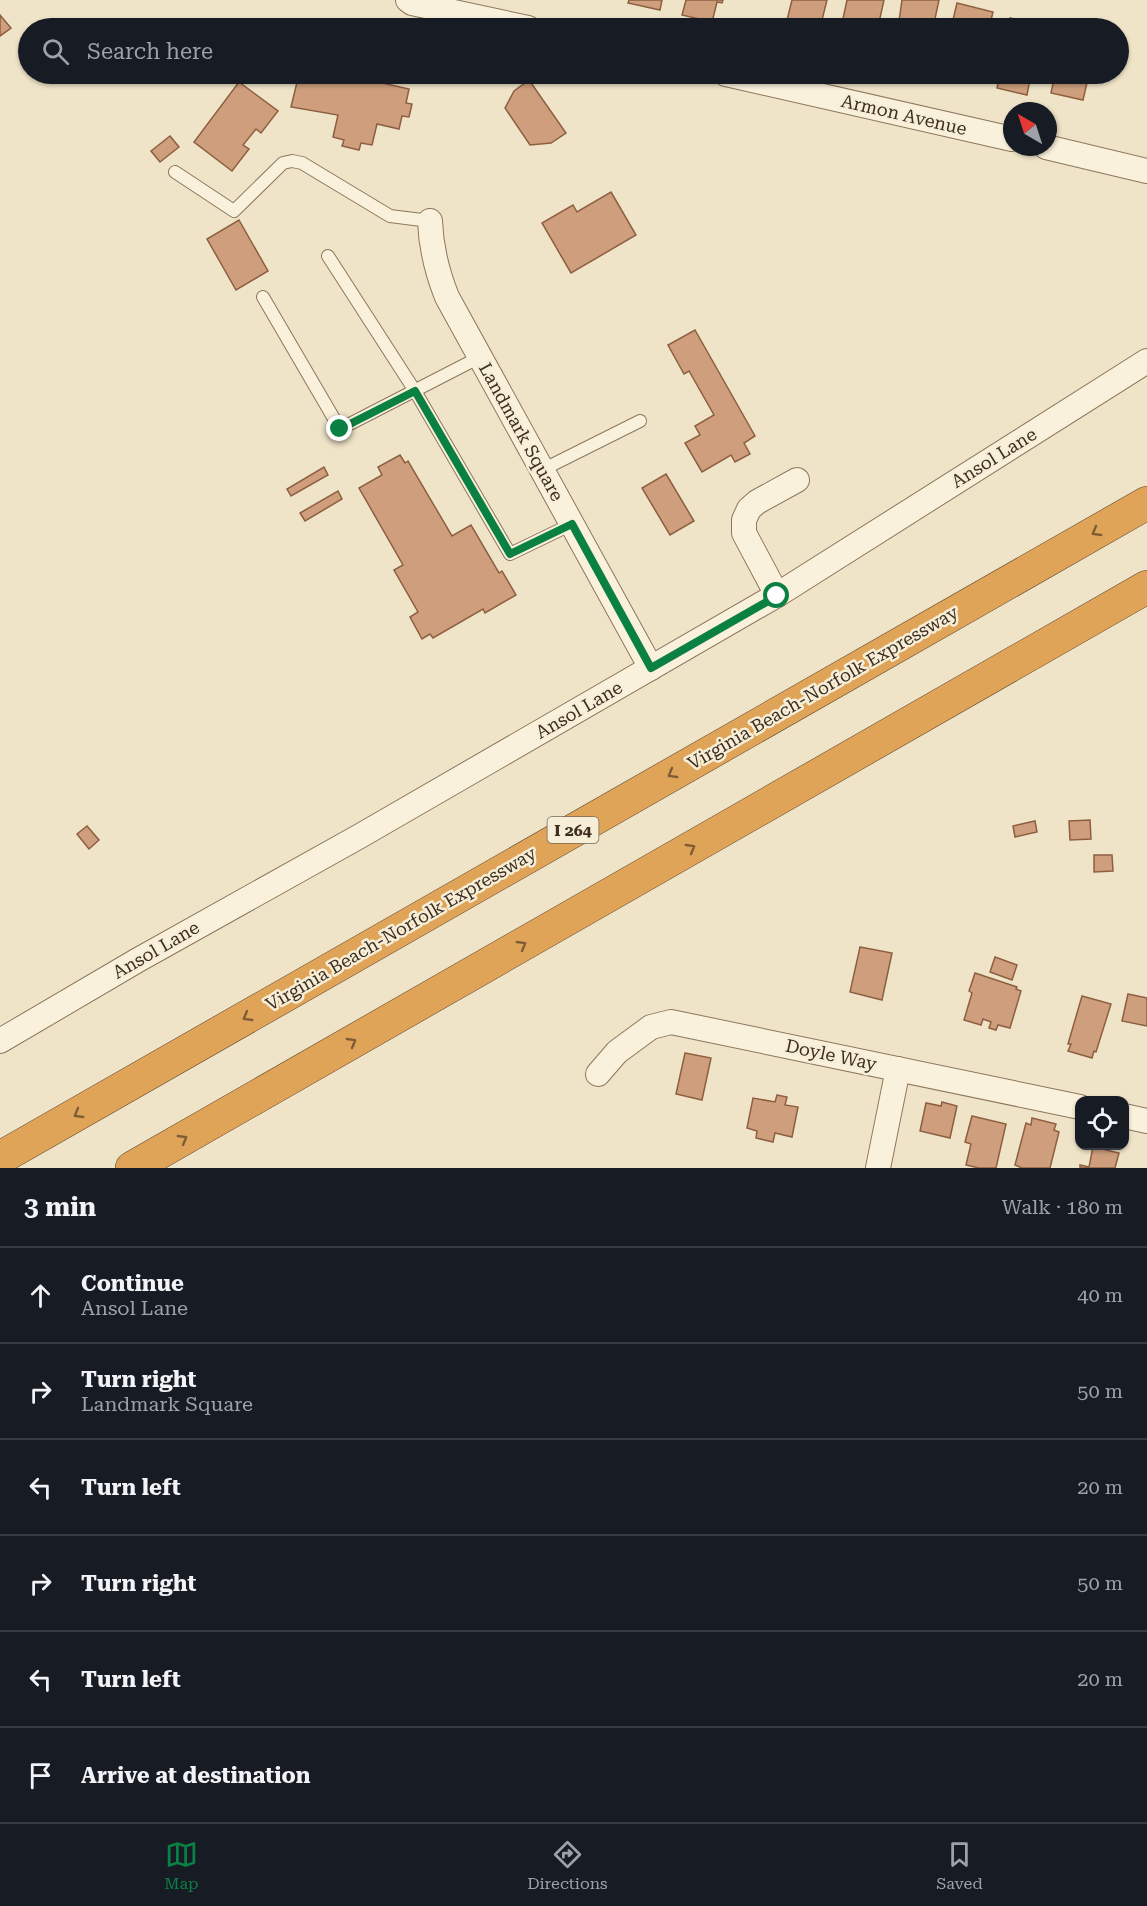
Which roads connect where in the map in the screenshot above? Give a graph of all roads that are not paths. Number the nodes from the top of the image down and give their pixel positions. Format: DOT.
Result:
graph roads {
  1 [pos="408,0"];
  2 [pos="482,18"];
  3 [pos="770,84"];
  4 [pos="1003,137"];
  5 [pos="1057,150"];
  6 [pos="1147,171"];
  7 [pos="176,172"];
  8 [pos="430,221"];
  9 [pos="327,256"];
  10 [pos="263,297"];
  11 [pos="480,357"];
  12 [pos="1147,362"];
  13 [pos="415,391"];
  14 [pos="640,421"];
  15 [pos="542,470"];
  16 [pos="797,480"];
  17 [pos="1147,503"];
  18 [pos="572,524"];
  19 [pos="1147,587"];
  20 [pos="777,596"];
  21 [pos="651,668"];
  22 [pos="0,1041"];
  23 [pos="897,1069"];
  24 [pos="598,1074"];
  25 [pos="1075,1106"];
  26 [pos="1129,1117"];
  27 [pos="1147,1121"];
  28 [pos="0,1158"];
  29 [pos="132,1168"];
  30 [pos="878,1168"];
  1 -- 2 [label="street"];
  3 -- 4 [label="street, Armon Avenue"];
  5 -- 6 [label="street"];
  7 -- 8 [label="lane"];
  8 -- 11 [label="street, Landmark Square"];
  9 -- 13 [label="lane"];
  10 -- 13 [label="lane"];
  11 -- 13 [label="lane"];
  11 -- 15 [label="street, Landmark Square"];
  12 -- 20 [label="street, Ansol Lane"];
  13 -- 18 [label="lane"];
  14 -- 15 [label="lane"];
  15 -- 18 [label="street, Landmark Square"];
  16 -- 20 [label="street"];
  17 -- 28 [label="highway, Virginia Beach-Norfolk Expressway / I 264, one-way"];
  18 -- 21 [label="street, Landmark Square"];
  29 -- 19 [label="highway, one-way"];
  20 -- 21 [label="street, Ansol Lane"];
  21 -- 22 [label="street, Ansol Lane"];
  23 -- 24 [label="street, Doyle Way"];
  23 -- 25 [label="street, Doyle Way"];
  23 -- 30 [label="street"];
  26 -- 27 [label="street"];
}
